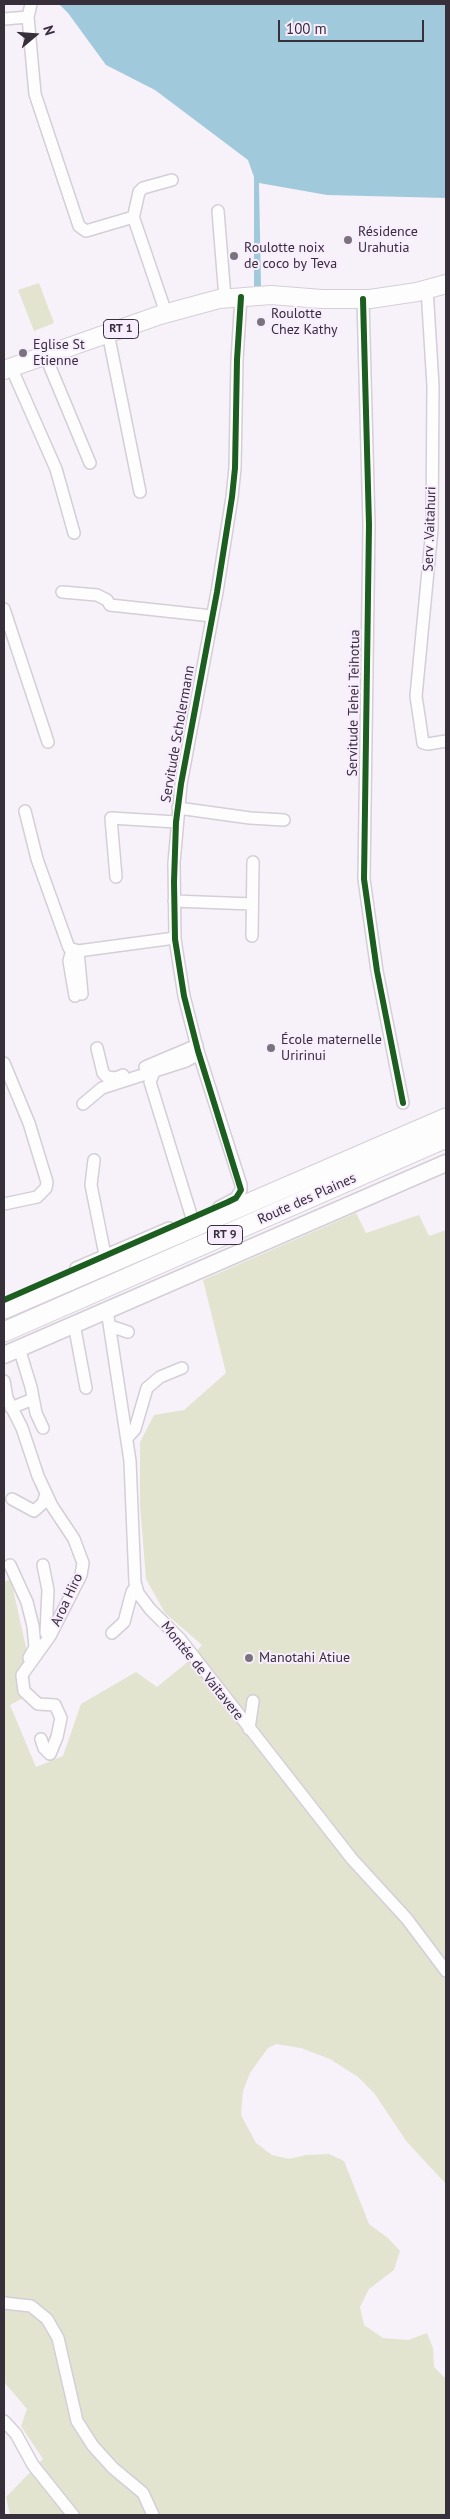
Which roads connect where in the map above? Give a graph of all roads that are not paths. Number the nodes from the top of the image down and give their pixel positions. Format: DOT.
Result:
graph roads {
  1 [pos="32,4"];
  2 [pos="28,18"];
  3 [pos="4,19"];
  4 [pos="172,180"];
  5 [pos="218,211"];
  6 [pos="133,218"];
  7 [pos="446,284"];
  8 [pos="427,289"];
  9 [pos="233,297"];
  10 [pos="363,299"];
  11 [pos="166,313"];
  12 [pos="108,333"];
  13 [pos="45,355"];
  14 [pos="7,369"];
  15 [pos="90,463"];
  16 [pos="140,492"];
  17 [pos="74,533"];
  18 [pos="62,592"];
  19 [pos="4,609"];
  20 [pos="212,616"];
  21 [pos="446,741"];
  22 [pos="48,742"];
  23 [pos="178,808"];
  24 [pos="25,811"];
  25 [pos="284,820"];
  26 [pos="176,822"];
  27 [pos="253,862"];
  28 [pos="116,877"];
  29 [pos="174,901"];
  30 [pos="252,904"];
  31 [pos="252,936"];
  32 [pos="175,938"];
  33 [pos="75,950"];
  34 [pos="78,995"];
  35 [pos="97,1048"];
  36 [pos="198,1050"];
  37 [pos="4,1064"];
  38 [pos="154,1072"];
  39 [pos="403,1103"];
  40 [pos="83,1104"];
  41 [pos="446,1118"];
  42 [pos="446,1138"];
  43 [pos="94,1160"];
  44 [pos="446,1163"];
  45 [pos="4,1204"];
  46 [pos="192,1218"];
  47 [pos="105,1255"];
  48 [pos="4,1300"];
  49 [pos="4,1309"];
  50 [pos="107,1310"];
  51 [pos="74,1324"];
  52 [pos="110,1326"];
  53 [pos="4,1332"];
  54 [pos="128,1332"];
  55 [pos="11,1351"];
  56 [pos="182,1368"];
  57 [pos="4,1381"];
  58 [pos="86,1388"];
  59 [pos="33,1399"];
  60 [pos="11,1408"];
  61 [pos="43,1428"];
  62 [pos="127,1438"];
  63 [pos="46,1494"];
  64 [pos="12,1499"];
  65 [pos="10,1565"];
  66 [pos="43,1565"];
  67 [pos="136,1586"];
  68 [pos="112,1633"];
  69 [pos="50,1636"];
  70 [pos="24,1691"];
  71 [pos="253,1701"];
  72 [pos="249,1729"];
  73 [pos="41,1739"];
  74 [pos="446,1971"];
  75 [pos="4,2303"];
  76 [pos="4,2420"];
  77 [pos="73,2515"];
  78 [pos="153,2515"];
  1 -- 2 [label="street"];
  2 -- 3 [label="street"];
  2 -- 6 [label="street"];
  4 -- 6 [label="street"];
  5 -- 9 [label="street, Servitude Scholermann"];
  6 -- 11 [label="street"];
  7 -- 8 [label="main road, RT 1"];
  8 -- 10 [label="main road, RT 1"];
  8 -- 21 [label="street, Serv .Vaitahuri"];
  9 -- 10 [label="main road, RT 1"];
  9 -- 11 [label="main road, RT 1"];
  9 -- 20 [label="street, Servitude Scholermann"];
  10 -- 39 [label="street, Servitude Tehei Teihotua"];
  11 -- 12 [label="main road, RT 1"];
  12 -- 13 [label="main road, RT 1"];
  12 -- 16 [label="street"];
  13 -- 14 [label="main road, RT 1"];
  13 -- 15 [label="street"];
  14 -- 17 [label="street"];
  18 -- 20 [label="street"];
  19 -- 22 [label="street"];
  20 -- 23 [label="street, Servitude Scholermann"];
  23 -- 25 [label="street"];
  23 -- 26 [label="street, Servitude Scholermann"];
  24 -- 33 [label="street"];
  26 -- 28 [label="street"];
  26 -- 29 [label="street, Servitude Scholermann"];
  27 -- 30 [label="street"];
  29 -- 30 [label="street"];
  29 -- 32 [label="street, Servitude Scholermann"];
  30 -- 31 [label="street"];
  32 -- 33 [label="street"];
  32 -- 36 [label="street, Servitude Scholermann"];
  33 -- 34 [label="street"];
  35 -- 36 [label="street"];
  36 -- 38 [label="street"];
  36 -- 46 [label="street, Servitude Scholermann"];
  37 -- 45 [label="street"];
  38 -- 40 [label="street"];
  38 -- 46 [label="street"];
  41 -- 49 [label="highway, Route des Plaines / RT 9"];
  42 -- 53 [label="highway, Route des Plaines / RT 9"];
  43 -- 47 [label="street"];
  44 -- 50 [label="main road, Route des Plaines"];
  46 -- 47 [label="street"];
  47 -- 48 [label="street"];
  50 -- 51 [label="main road, Route des Plaines"];
  50 -- 52 [label="street"];
  51 -- 55 [label="main road, Route des Plaines"];
  51 -- 58 [label="street"];
  52 -- 54 [label="street"];
  52 -- 62 [label="street"];
  55 -- 59 [label="street"];
  56 -- 62 [label="street"];
  57 -- 60 [label="street, Aroa Hiro"];
  59 -- 60 [label="street"];
  59 -- 61 [label="street"];
  60 -- 63 [label="street, Aroa Hiro"];
  62 -- 67 [label="street"];
  63 -- 64 [label="street"];
  63 -- 69 [label="street, Aroa Hiro"];
  65 -- 70 [label="street"];
  66 -- 69 [label="street"];
  67 -- 68 [label="street"];
  67 -- 72 [label="street, Montée de Vaitavere"];
  69 -- 70 [label="street, Aroa Hiro"];
  70 -- 73 [label="street"];
  71 -- 72 [label="street"];
  72 -- 74 [label="street, Montée de Vaitavere"];
  75 -- 78 [label="street"];
  76 -- 77 [label="street"];
}
